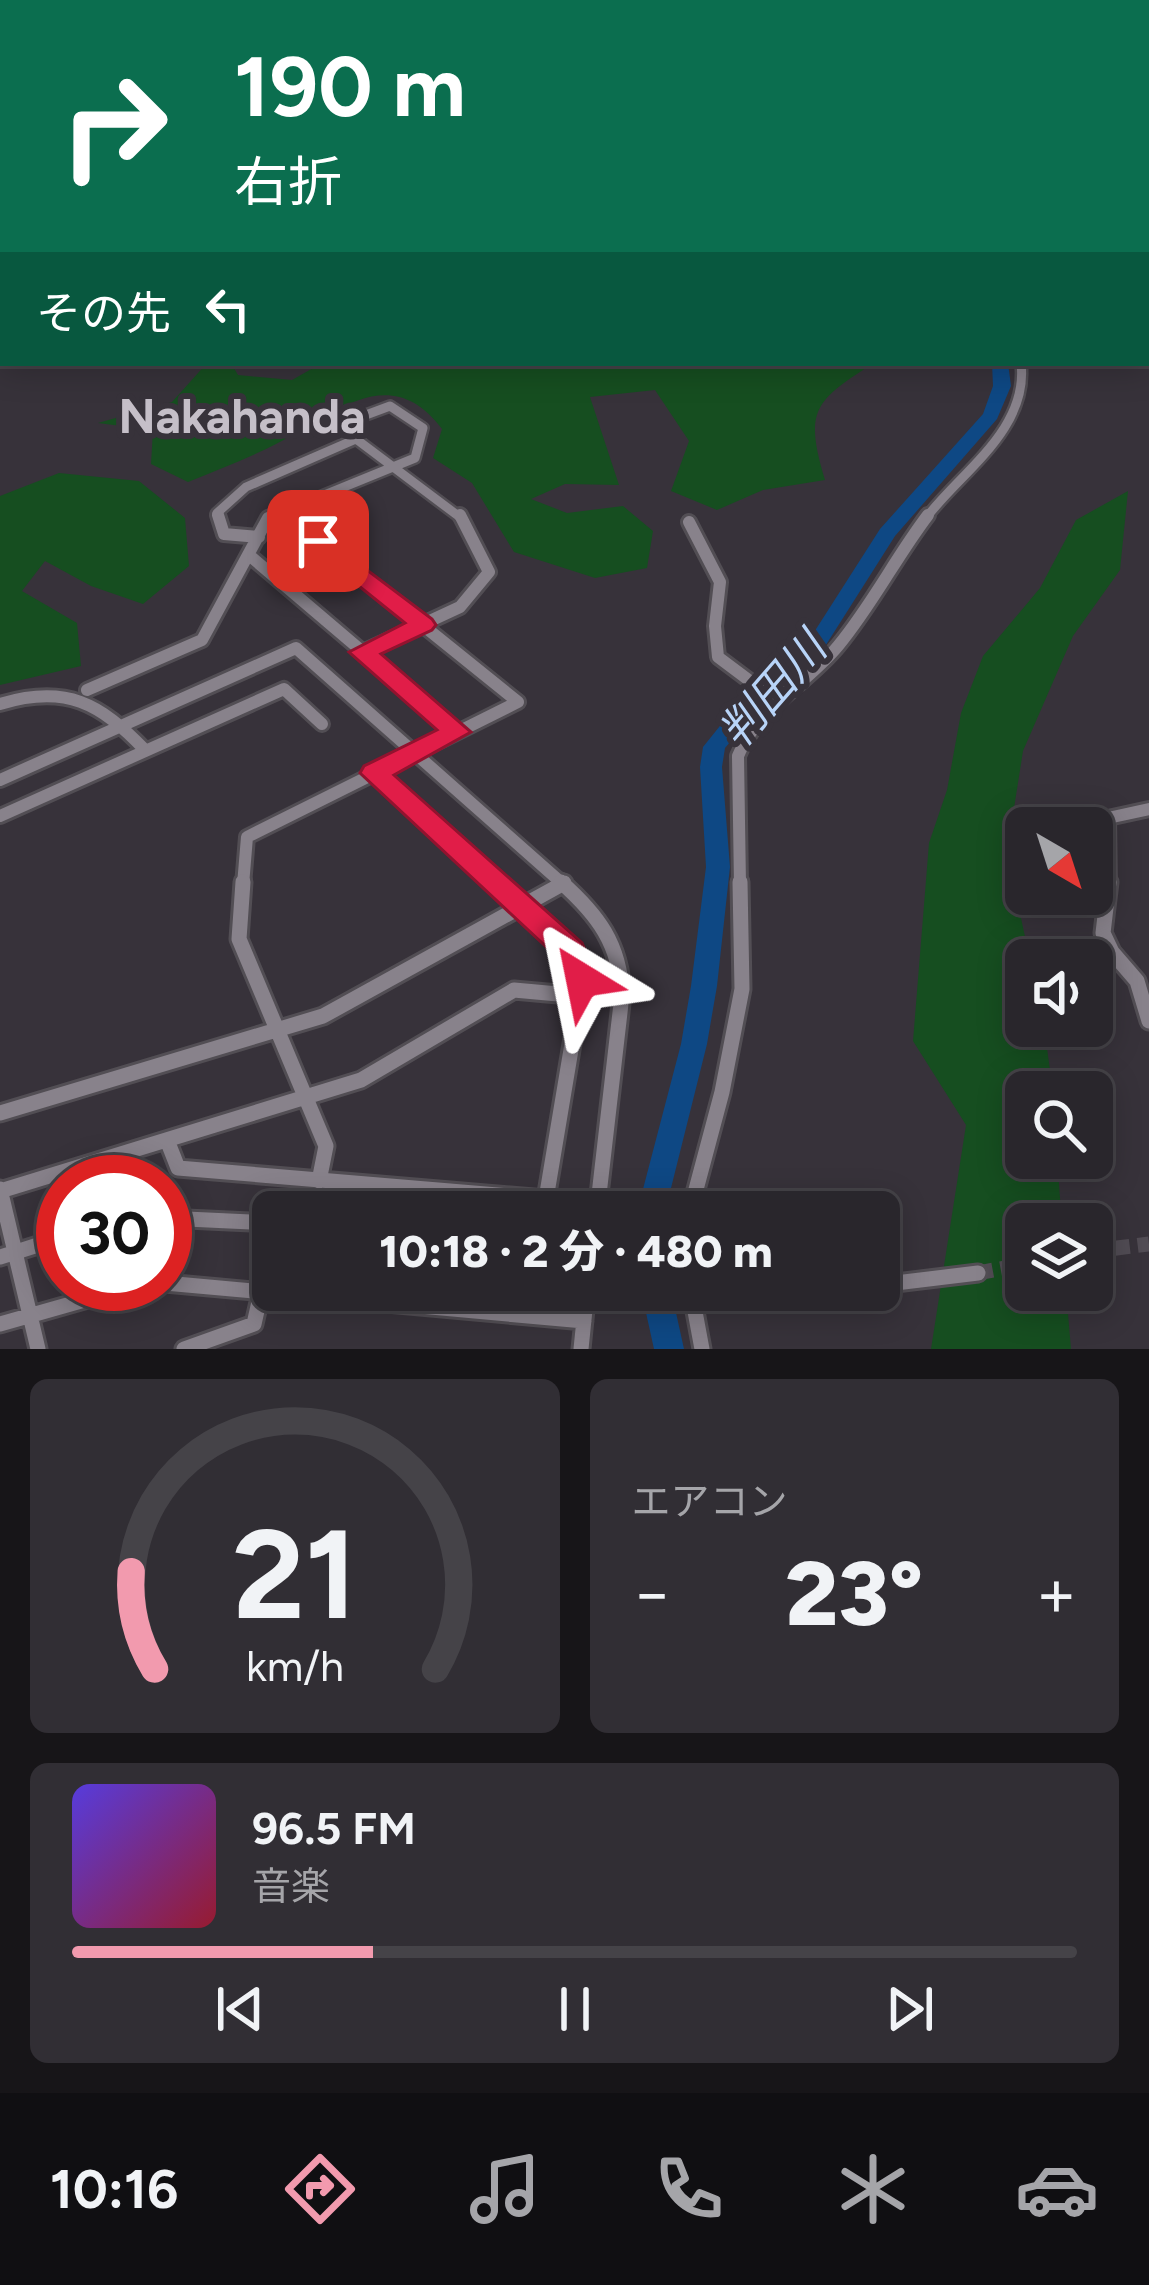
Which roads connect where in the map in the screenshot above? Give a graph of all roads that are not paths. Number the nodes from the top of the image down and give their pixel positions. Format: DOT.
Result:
graph roads {
  1 [pos="1022,366"];
  2 [pos="339,425"];
  3 [pos="395,467"];
  4 [pos="284,513"];
  5 [pos="689,522"];
  6 [pos="259,537"];
  7 [pos="249,556"];
  8 [pos="423,625"];
  9 [pos="363,652"];
  10 [pos="87,690"];
  11 [pos="770,697"];
  12 [pos="0,704"];
  13 [pos="322,724"];
  14 [pos="121,726"];
  15 [pos="457,732"];
  16 [pos="145,750"];
  17 [pos="417,752"];
  18 [pos="374,773"];
  19 [pos="0,780"];
  20 [pos="1149,808"];
  21 [pos="0,816"];
  22 [pos="564,884"];
  23 [pos="521,907"];
  24 [pos="580,995"];
  25 [pos="1149,1021"];
  26 [pos="274,1031"];
  27 [pos="305,1097"];
  28 [pos="0,1113"];
  29 [pos="167,1140"];
  30 [pos="319,1181"];
  31 [pos="0,1190"];
  32 [pos="600,1191"];
  33 [pos="696,1191"];
  34 [pos="192,1218"];
  35 [pos="252,1221"];
  36 [pos="36,1245"];
  37 [pos="7,1254"];
  38 [pos="978,1273"];
  39 [pos="900,1282"];
  40 [pos="192,1285"];
  41 [pos="252,1293"];
  42 [pos="41,1311"];
  43 [pos="257,1311"];
  44 [pos="464,1311"];
  45 [pos="585,1311"];
  46 [pos="695,1311"];
  47 [pos="30,1314"];
  48 [pos="584,1321"];
  49 [pos="0,1324"];
  50 [pos="38,1349"];
  51 [pos="184,1349"];
  52 [pos="580,1349"];
  53 [pos="702,1349"];
  1 -- 11 [label="street"];
  2 -- 3 [label="street"];
  3 -- 4 [label="street"];
  3 -- 6 [label="street"];
  3 -- 8 [label="street"];
  4 -- 6 [label="street"];
  4 -- 8 [label="street"];
  5 -- 11 [label="street"];
  6 -- 7 [label="street"];
  7 -- 9 [label="street"];
  7 -- 10 [label="street"];
  8 -- 9 [label="street"];
  8 -- 15 [label="street"];
  9 -- 15 [label="street"];
  11 -- 33 [label="street"];
  12 -- 14 [label="street"];
  13 -- 16 [label="street"];
  14 -- 16 [label="street"];
  14 -- 17 [label="street"];
  14 -- 19 [label="street"];
  15 -- 17 [label="street"];
  16 -- 21 [label="street"];
  17 -- 18 [label="street"];
  17 -- 22 [label="street"];
  18 -- 23 [label="street"];
  18 -- 26 [label="street"];
  20 -- 25 [label="street"];
  22 -- 23 [label="street"];
  22 -- 32 [label="street"];
  23 -- 24 [label="street"];
  23 -- 26 [label="street"];
  24 -- 27 [label="street"];
  24 -- 30 [label="street"];
  26 -- 27 [label="street"];
  26 -- 28 [label="street"];
  27 -- 29 [label="street"];
  27 -- 30 [label="street"];
  29 -- 30 [label="street"];
  29 -- 31 [label="street"];
  31 -- 37 [label="street"];
  34 -- 35 [label="street"];
  36 -- 37 [label="street"];
  37 -- 47 [label="street"];
  38 -- 39 [label="street"];
  40 -- 41 [label="street"];
  42 -- 47 [label="street"];
  43 -- 51 [label="street"];
  44 -- 48 [label="street"];
  45 -- 48 [label="street"];
  46 -- 53 [label="street"];
  47 -- 49 [label="street"];
  47 -- 50 [label="street"];
  48 -- 52 [label="street"];
}
